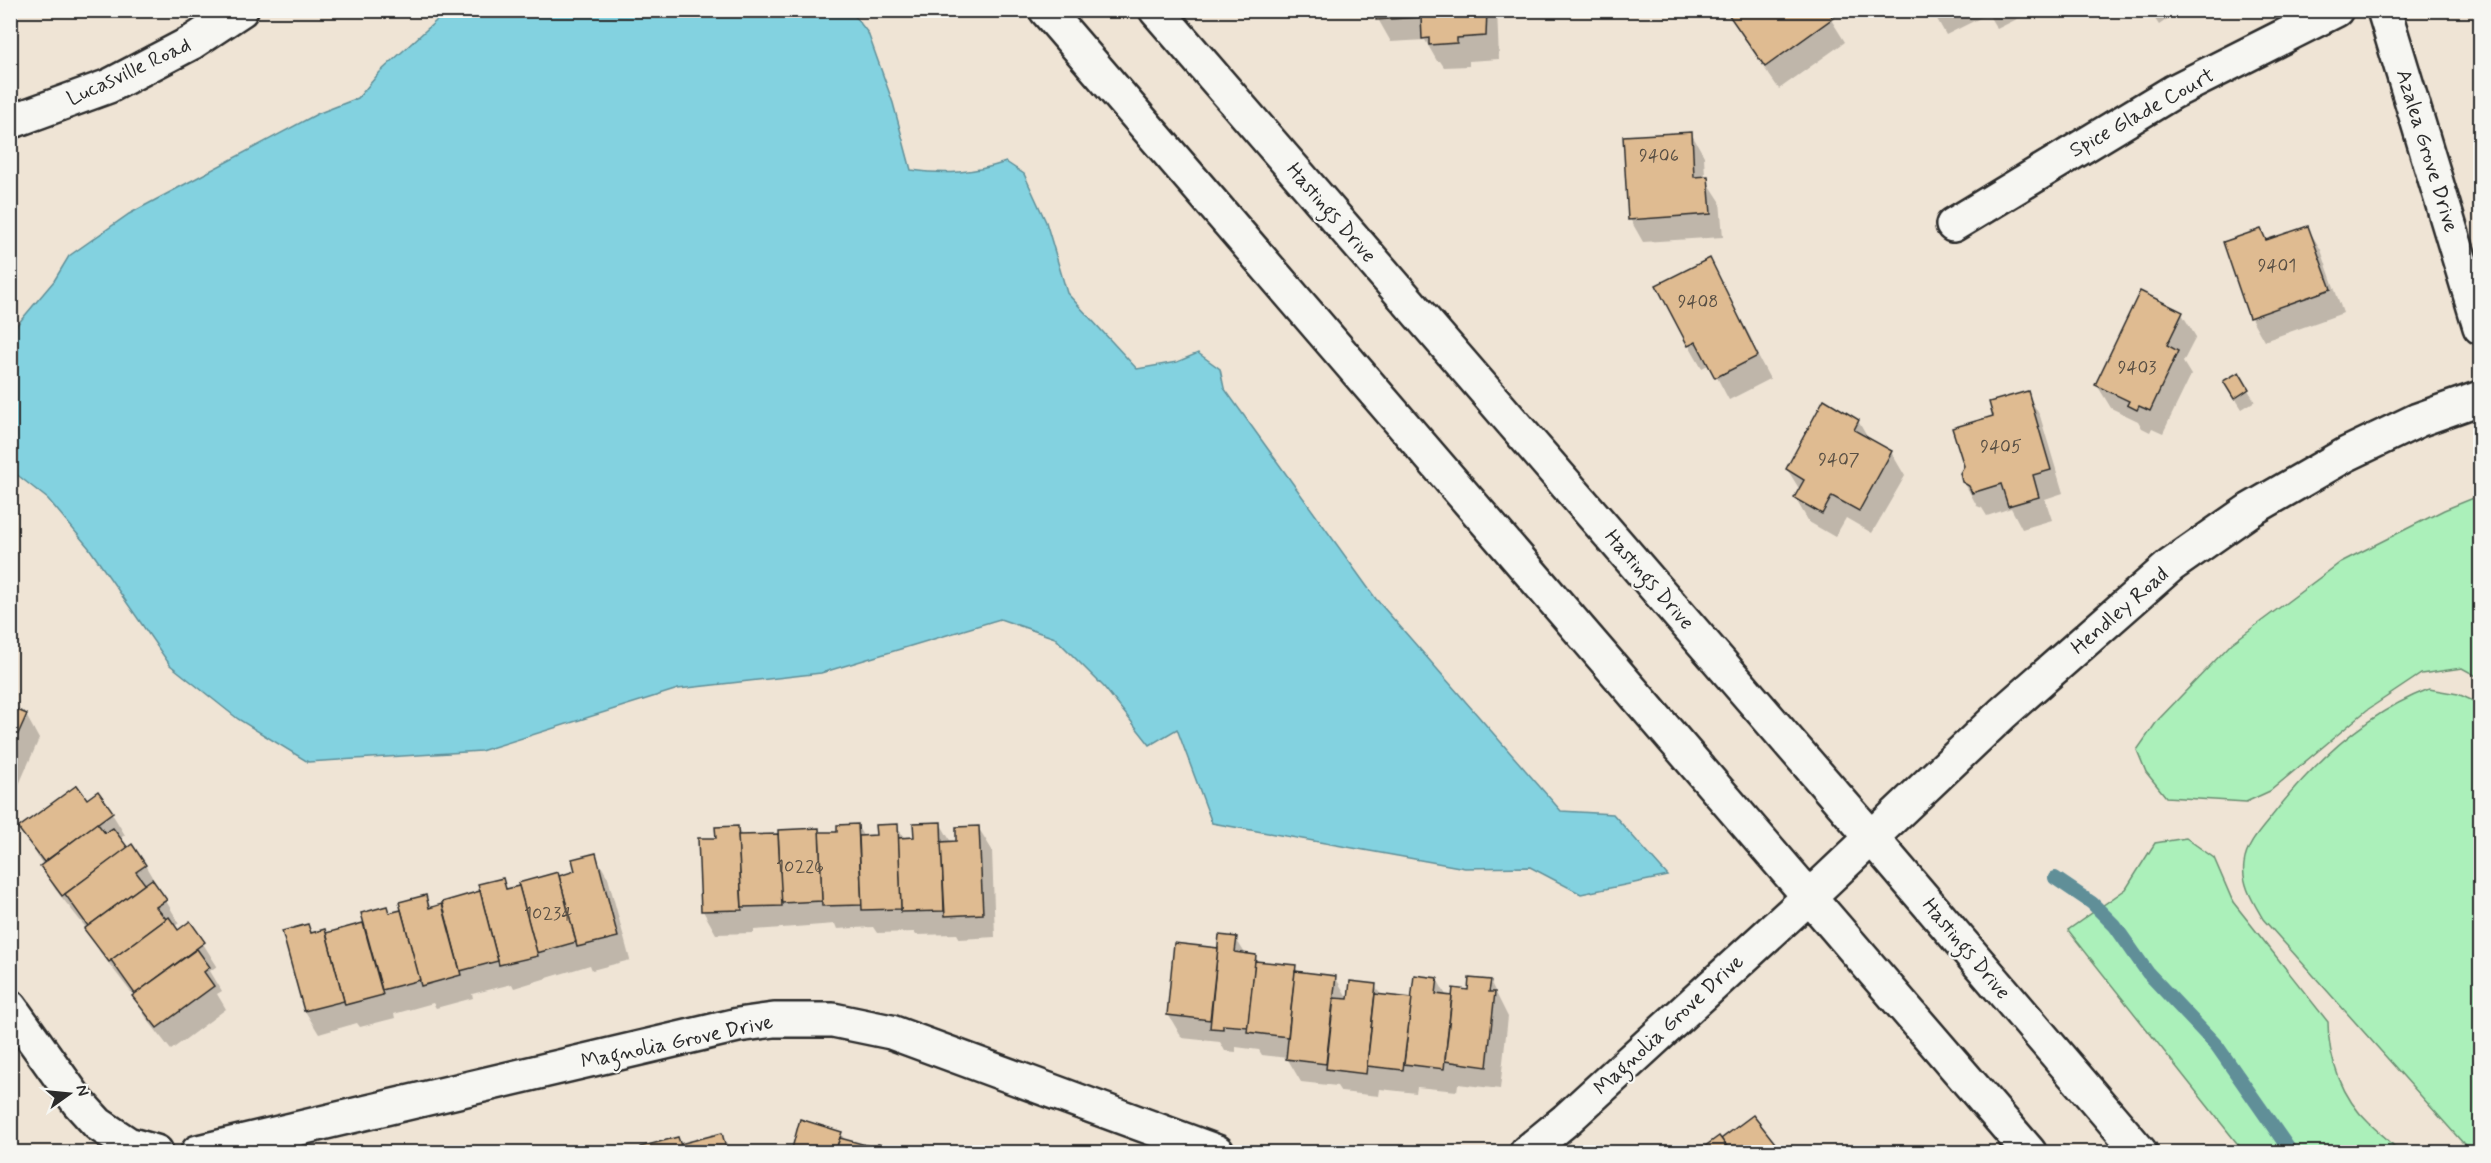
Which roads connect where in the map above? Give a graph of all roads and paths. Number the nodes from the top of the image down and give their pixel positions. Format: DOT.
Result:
graph roads {
  1 [pos="241,10"];
  2 [pos="1046,10"];
  3 [pos="1156,10"];
  4 [pos="2336,10"];
  5 [pos="2384,10"];
  6 [pos="10,122"];
  7 [pos="1953,225"];
  8 [pos="2481,327"];
  9 [pos="2481,398"];
  10 [pos="1872,837"];
  11 [pos="1810,896"];
  12 [pos="10,1007"];
  13 [pos="156,1152"];
  14 [pos="198,1152"];
  15 [pos="1217,1152"];
  16 [pos="1527,1152"];
  17 [pos="2029,1152"];
  18 [pos="2140,1152"];
  1 -- 6 [label="street, Lucasville Road"];
  2 -- 11 [label="street"];
  3 -- 10 [label="street, Hastings Drive"];
  4 -- 7 [label="street, Spice Glade Court"];
  5 -- 8 [label="street, Azalea Grove Drive"];
  9 -- 10 [label="street, Hendley Road"];
  10 -- 11 [label="street, Hendley Road"];
  10 -- 18 [label="street, Hastings Drive"];
  11 -- 16 [label="street, Magnolia Grove Drive"];
  11 -- 17 [label="street"];
  12 -- 13 [label="street"];
  14 -- 15 [label="street, Magnolia Grove Drive"];
}
